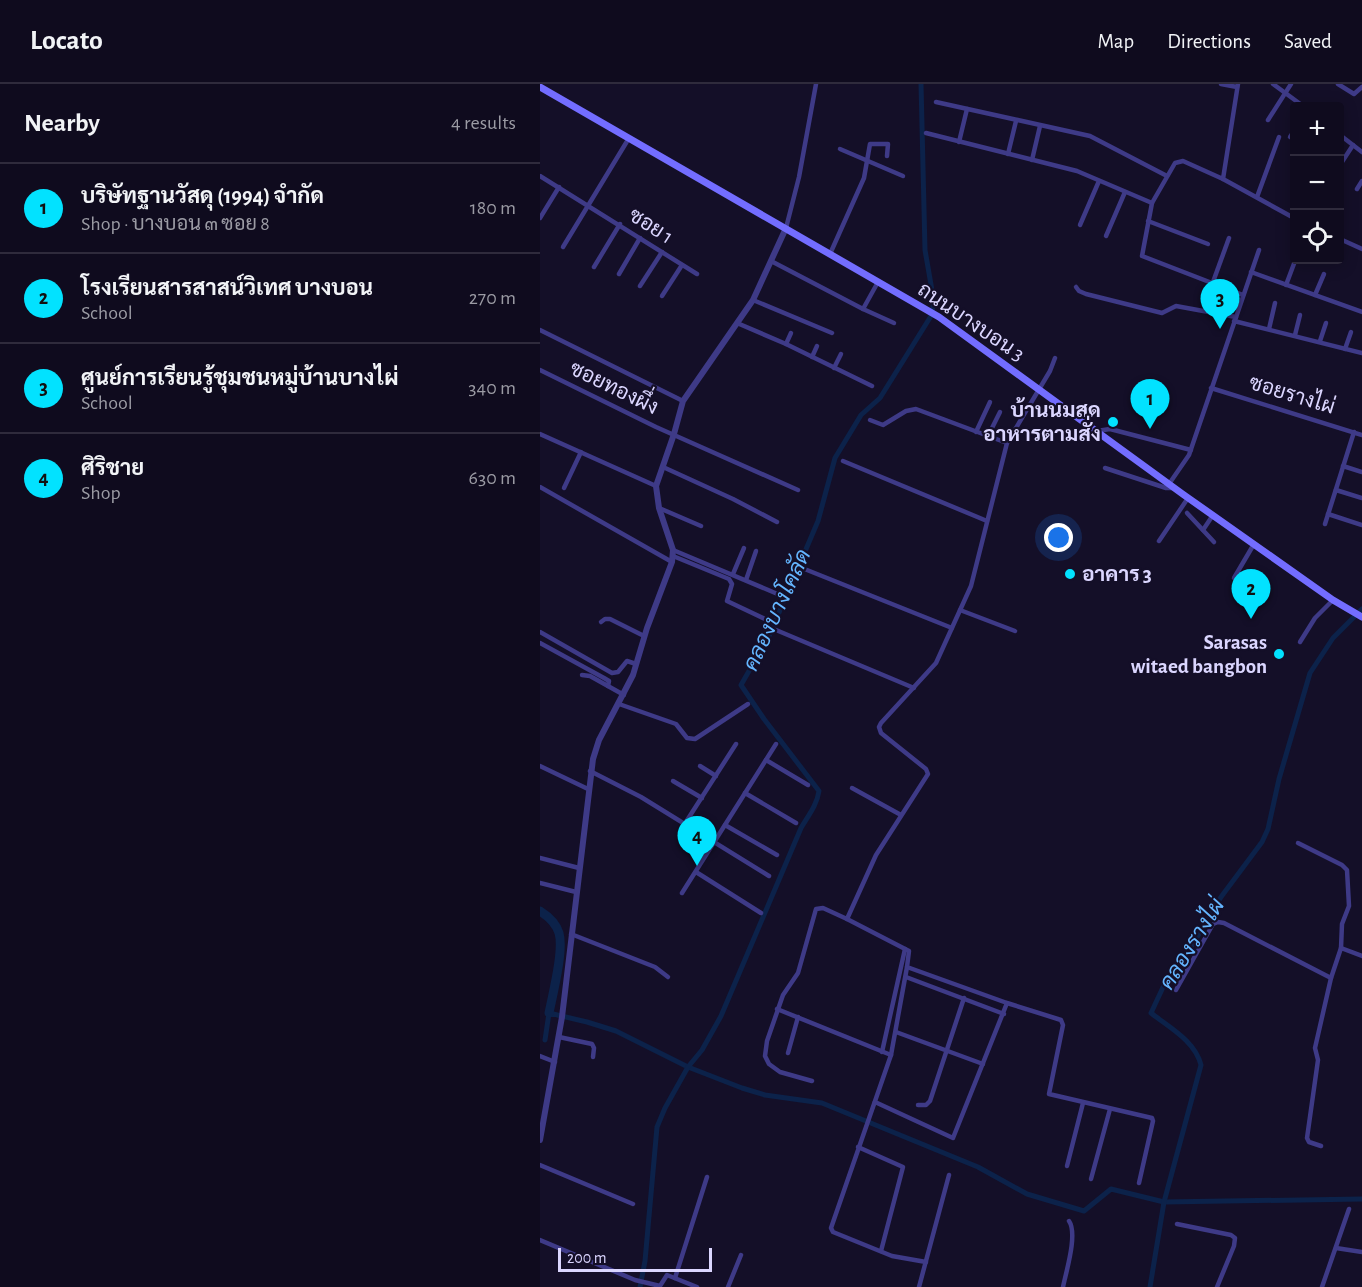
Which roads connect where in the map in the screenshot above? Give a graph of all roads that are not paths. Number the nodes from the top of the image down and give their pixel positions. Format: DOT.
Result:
graph roads {
  1 [pos="816,84"];
  2 [pos="1221,84"];
  3 [pos="1273,84"];
  4 [pos="1291,84"];
  5 [pos="1338,84"];
  6 [pos="1238,86"];
  7 [pos="540,87"];
  8 [pos="1362,87"];
  9 [pos="1285,93"];
  10 [pos="936,102"];
  11 [pos="1297,102"];
  12 [pos="967,109"];
  13 [pos="1268,120"];
  14 [pos="1016,121"];
  15 [pos="1040,126"];
  16 [pos="926,134"];
  17 [pos="1279,137"];
  18 [pos="629,138"];
  19 [pos="1344,138"];
  20 [pos="960,142"];
  21 [pos="1353,145"];
  22 [pos="840,149"];
  23 [pos="1362,152"];
  24 [pos="1008,154"];
  25 [pos="887,156"];
  26 [pos="1344,159"];
  27 [pos="1032,160"];
  28 [pos="868,162"];
  29 [pos="540,176"];
  30 [pos="903,176"];
  31 [pos="1167,176"];
  32 [pos="1223,179"];
  33 [pos="1099,181"];
  34 [pos="1362,181"];
  35 [pos="559,187"];
  36 [pos="1357,189"];
  37 [pos="1125,192"];
  38 [pos="1257,197"];
  39 [pos="1152,203"];
  40 [pos="588,205"];
  41 [pos="1290,216"];
  42 [pos="540,218"];
  43 [pos="1148,221"];
  44 [pos="620,224"];
  45 [pos="1080,225"];
  46 [pos="786,228"];
  47 [pos="1106,236"];
  48 [pos="640,238"];
  49 [pos="1229,238"];
  50 [pos="1344,241"];
  51 [pos="1208,244"];
  52 [pos="563,248"];
  53 [pos="1362,249"];
  54 [pos="1259,250"];
  55 [pos="662,252"];
  56 [pos="831,254"];
  57 [pos="771,261"];
  58 [pos="1294,264"];
  59 [pos="682,265"];
  60 [pos="594,267"];
  61 [pos="1251,272"];
  62 [pos="619,273"];
  63 [pos="697,274"];
  64 [pos="1324,274"];
  65 [pos="878,282"];
  66 [pos="1213,282"];
  67 [pos="1286,285"];
  68 [pos="640,286"];
  69 [pos="1076,287"];
  70 [pos="1243,294"];
  71 [pos="662,296"];
  72 [pos="1315,296"];
  73 [pos="753,300"];
  74 [pos="1275,303"];
  75 [pos="863,309"];
  76 [pos="1362,312"];
  77 [pos="1300,315"];
  78 [pos="1235,319"];
  79 [pos="737,322"];
  80 [pos="1326,322"];
  81 [pos="894,323"];
  82 [pos="1269,329"];
  83 [pos="540,330"];
  84 [pos="1351,332"];
  85 [pos="790,333"];
  86 [pos="832,333"];
  87 [pos="1295,335"];
  88 [pos="1320,341"];
  89 [pos="786,344"];
  90 [pos="817,346"];
  91 [pos="1346,349"];
  92 [pos="1362,353"];
  93 [pos="841,354"];
  94 [pos="812,357"];
  95 [pos="1055,358"];
  96 [pos="834,368"];
  97 [pos="540,370"];
  98 [pos="872,386"];
  99 [pos="1212,388"];
  100 [pos="1038,389"];
  101 [pos="683,401"];
  102 [pos="990,402"];
  103 [pos="1000,412"];
  104 [pos="870,420"];
  105 [pos="1097,431"];
  106 [pos="976,432"];
  107 [pos="1354,432"];
  108 [pos="540,434"];
  109 [pos="674,434"];
  110 [pos="1362,435"];
  111 [pos="988,436"];
  112 [pos="1007,443"];
  113 [pos="1191,450"];
  114 [pos="581,452"];
  115 [pos="843,461"];
  116 [pos="1343,466"];
  117 [pos="663,467"];
  118 [pos="1105,468"];
  119 [pos="1362,472"];
  120 [pos="656,486"];
  121 [pos="1172,486"];
  122 [pos="540,487"];
  123 [pos="564,488"];
  124 [pos="798,490"];
  125 [pos="1336,490"];
  126 [pos="1188,498"];
  127 [pos="1362,498"];
  128 [pos="659,508"];
  129 [pos="1187,513"];
  130 [pos="1328,514"];
  131 [pos="1213,515"];
  132 [pos="987,521"];
  133 [pos="777,522"];
  134 [pos="1325,524"];
  135 [pos="1362,525"];
  136 [pos="701,526"];
  137 [pos="1203,530"];
  138 [pos="1159,541"];
  139 [pos="1214,542"];
  140 [pos="1254,544"];
  141 [pos="744,548"];
  142 [pos="756,551"];
  143 [pos="673,556"];
  144 [pos="802,567"];
  145 [pos="733,574"];
  146 [pos="1234,578"];
  147 [pos="746,580"];
  148 [pos="780,595"];
  149 [pos="1333,600"];
  150 [pos="960,610"];
  151 [pos="1362,617"];
  152 [pos="765,619"];
  153 [pos="601,622"];
  154 [pos="952,627"];
  155 [pos="776,630"];
  156 [pos="1015,631"];
  157 [pos="540,632"];
  158 [pos="644,636"];
  159 [pos="1300,642"];
  160 [pos="540,643"];
  161 [pos="636,664"];
  162 [pos="582,675"];
  163 [pos="608,686"];
  164 [pos="914,688"];
  165 [pos="624,695"];
  166 [pos="619,704"];
  167 [pos="748,704"];
  168 [pos="736,744"];
  169 [pos="776,744"];
  170 [pos="766,760"];
  171 [pos="540,766"];
  172 [pos="700,766"];
  173 [pos="590,771"];
  174 [pos="716,776"];
  175 [pos="673,781"];
  176 [pos="808,785"];
  177 [pos="852,788"];
  178 [pos="588,789"];
  179 [pos="745,793"];
  180 [pos="702,798"];
  181 [pos="901,815"];
  182 [pos="796,823"];
  183 [pos="684,825"];
  184 [pos="725,825"];
  185 [pos="713,842"];
  186 [pos="1298,843"];
  187 [pos="777,855"];
  188 [pos="540,858"];
  189 [pos="579,868"];
  190 [pos="696,872"];
  191 [pos="769,876"];
  192 [pos="540,883"];
  193 [pos="576,892"];
  194 [pos="682,894"];
  195 [pos="761,913"];
  196 [pos="847,919"];
  197 [pos="572,934"];
  198 [pos="1341,948"];
  199 [pos="905,949"];
  200 [pos="1362,956"];
  201 [pos="907,967"];
  202 [pos="668,977"];
  203 [pos="906,977"];
  204 [pos="1331,978"];
  205 [pos="1176,990"];
  206 [pos="964,998"];
  207 [pos="1007,1003"];
  208 [pos="777,1009"];
  209 [pos="1004,1014"];
  210 [pos="798,1017"];
  211 [pos="896,1032"];
  212 [pos="559,1037"];
  213 [pos="947,1049"];
  214 [pos="882,1052"];
  215 [pos="788,1053"];
  216 [pos="891,1055"];
  217 [pos="540,1056"];
  218 [pos="593,1057"];
  219 [pos="555,1062"];
  220 [pos="983,1064"];
  221 [pos="812,1081"];
  222 [pos="875,1102"];
  223 [pos="1083,1103"];
  224 [pos="918,1105"];
  225 [pos="1110,1109"];
  226 [pos="540,1140"];
  227 [pos="1321,1146"];
  228 [pos="858,1147"];
  229 [pos="540,1165"];
  230 [pos="1067,1166"];
  231 [pos="948,1175"];
  232 [pos="707,1177"];
  233 [pos="1091,1179"];
  234 [pos="1139,1183"];
  235 [pos="633,1204"];
  236 [pos="1349,1209"];
  237 [pos="1069,1221"];
  238 [pos="1177,1224"];
  239 [pos="540,1240"];
  240 [pos="1336,1248"];
  241 [pos="881,1251"];
  242 [pos="1362,1252"];
  243 [pos="741,1254"];
  244 [pos="926,1262"];
  245 [pos="675,1278"];
  246 [pos="660,1287"];
  247 [pos="696,1287"];
  248 [pos="729,1287"];
  249 [pos="919,1287"];
  250 [pos="1063,1287"];
  251 [pos="1217,1287"];
  252 [pos="1322,1287"];
  1 -- 46 [label="street"];
  2 -- 6 [label="street"];
  3 -- 9 [label="street"];
  4 -- 9 [label="street"];
  5 -- 8 [label="street"];
  6 -- 32 [label="street"];
  7 -- 18 [label="main road, ถนนบางบอน 3"];
  9 -- 11 [label="street"];
  9 -- 13 [label="street"];
  10 -- 12 [label="street"];
  12 -- 14 [label="street"];
  12 -- 20 [label="street"];
  14 -- 15 [label="street"];
  14 -- 24 [label="street"];
  15 -- 27 [label="street"];
  15 -- 31 [label="street"];
  16 -- 20 [label="street"];
  17 -- 38 [label="street"];
  18 -- 40 [label="street"];
  18 -- 46 [label="main road, ถนนบางบอน 3"];
  19 -- 21 [label="street"];
  20 -- 24 [label="street"];
  21 -- 23 [label="street"];
  21 -- 26 [label="street"];
  22 -- 28 [label="street"];
  24 -- 27 [label="street"];
  25 -- 28 [label="street"];
  27 -- 33 [label="street"];
  28 -- 30 [label="street"];
  28 -- 56 [label="street"];
  29 -- 35 [label="street, ซอย 1"];
  31 -- 32 [label="street"];
  31 -- 39 [label="street"];
  32 -- 38 [label="street"];
  33 -- 37 [label="street"];
  33 -- 45 [label="street"];
  34 -- 36 [label="street"];
  35 -- 40 [label="street, ซอย 1"];
  35 -- 42 [label="street"];
  37 -- 39 [label="street"];
  37 -- 47 [label="street"];
  38 -- 41 [label="street"];
  39 -- 43 [label="street"];
  40 -- 44 [label="street, ซอย 1"];
  40 -- 52 [label="street"];
  43 -- 51 [label="street"];
  43 -- 66 [label="street"];
  44 -- 48 [label="street, ซอย 1"];
  44 -- 60 [label="street"];
  46 -- 56 [label="main road, ถนนบางบอน 3"];
  46 -- 57 [label="street"];
  48 -- 55 [label="street, ซอย 1"];
  48 -- 62 [label="street"];
  49 -- 66 [label="street"];
  50 -- 53 [label="street"];
  54 -- 61 [label="street"];
  55 -- 59 [label="street, ซอย 1"];
  55 -- 68 [label="street"];
  56 -- 65 [label="main road, ถนนบางบอน 3"];
  57 -- 73 [label="street"];
  57 -- 75 [label="street"];
  58 -- 67 [label="street"];
  59 -- 63 [label="street, ซอย 1"];
  59 -- 71 [label="street"];
  61 -- 67 [label="street"];
  61 -- 70 [label="street"];
  64 -- 72 [label="street"];
  65 -- 75 [label="street"];
  65 -- 100 [label="main road, ถนนบางบอน 3"];
  66 -- 70 [label="street"];
  67 -- 72 [label="street"];
  69 -- 78 [label="street"];
  70 -- 78 [label="street"];
  72 -- 76 [label="street"];
  73 -- 79 [label="street"];
  73 -- 86 [label="street"];
  74 -- 82 [label="street"];
  75 -- 81 [label="street"];
  77 -- 87 [label="street"];
  78 -- 82 [label="street"];
  78 -- 99 [label="street"];
  79 -- 89 [label="street"];
  79 -- 101 [label="street"];
  80 -- 88 [label="street"];
  82 -- 87 [label="street"];
  83 -- 101 [label="street"];
  84 -- 91 [label="street"];
  85 -- 89 [label="street"];
  87 -- 88 [label="street"];
  88 -- 91 [label="street"];
  89 -- 94 [label="street"];
  90 -- 94 [label="street"];
  91 -- 92 [label="street"];
  93 -- 96 [label="street"];
  94 -- 96 [label="street"];
  95 -- 100 [label="street"];
  96 -- 98 [label="street"];
  97 -- 109 [label="street, ซอยทองผึ่ง"];
  99 -- 107 [label="street, ซอยรางไผ่"];
  99 -- 113 [label="street"];
  100 -- 105 [label="main road, ถนนบางบอน 3"];
  100 -- 112 [label="street"];
  101 -- 109 [label="street"];
  102 -- 106 [label="street"];
  103 -- 111 [label="street"];
  104 -- 106 [label="street"];
  105 -- 113 [label="street"];
  105 -- 121 [label="main road, ถนนบางบอน 3"];
  106 -- 111 [label="street"];
  107 -- 110 [label="street, ซอยรางไผ่"];
  107 -- 116 [label="street"];
  108 -- 114 [label="street"];
  109 -- 117 [label="street"];
  109 -- 124 [label="street, ซอยทองผึ่ง"];
  111 -- 112 [label="street"];
  112 -- 132 [label="street"];
  113 -- 121 [label="street"];
  114 -- 120 [label="street"];
  114 -- 123 [label="street"];
  115 -- 132 [label="street"];
  116 -- 119 [label="street"];
  116 -- 125 [label="street"];
  117 -- 120 [label="street"];
  117 -- 133 [label="street"];
  118 -- 121 [label="street"];
  120 -- 128 [label="street"];
  121 -- 126 [label="main road, ถนนบางบอน 3"];
  122 -- 143 [label="street"];
  125 -- 127 [label="street"];
  125 -- 130 [label="street"];
  126 -- 131 [label="main road, ถนนบางบอน 3"];
  126 -- 138 [label="street"];
  128 -- 136 [label="street"];
  128 -- 143 [label="street"];
  129 -- 137 [label="street"];
  130 -- 134 [label="street"];
  130 -- 135 [label="street"];
  131 -- 137 [label="street"];
  131 -- 140 [label="main road, ถนนบางบอน 3"];
  132 -- 150 [label="street"];
  137 -- 139 [label="street"];
  140 -- 146 [label="street"];
  140 -- 149 [label="main road, ถนนบางบอน 3"];
  141 -- 145 [label="street"];
  142 -- 147 [label="street"];
  143 -- 145 [label="street"];
  143 -- 152 [label="street"];
  143 -- 158 [label="street"];
  144 -- 154 [label="street"];
  145 -- 147 [label="street"];
  147 -- 148 [label="street"];
  149 -- 151 [label="main road, ถนนบางบอน 3"];
  149 -- 159 [label="street"];
  150 -- 154 [label="street"];
  150 -- 156 [label="street"];
  153 -- 158 [label="street"];
  154 -- 164 [label="street"];
  155 -- 164 [label="street"];
  157 -- 161 [label="street"];
  158 -- 161 [label="street"];
  160 -- 163 [label="street"];
  161 -- 165 [label="street"];
  162 -- 163 [label="street"];
  163 -- 165 [label="street"];
  164 -- 181 [label="street"];
  165 -- 166 [label="street"];
  166 -- 167 [label="street"];
  166 -- 173 [label="street"];
  168 -- 174 [label="street"];
  169 -- 170 [label="street"];
  170 -- 176 [label="street"];
  170 -- 179 [label="street"];
  171 -- 178 [label="street"];
  172 -- 174 [label="street"];
  173 -- 178 [label="street"];
  173 -- 183 [label="street"];
  174 -- 180 [label="street"];
  175 -- 180 [label="street"];
  177 -- 181 [label="street"];
  178 -- 189 [label="street"];
  179 -- 182 [label="street"];
  179 -- 184 [label="street"];
  180 -- 183 [label="street"];
  181 -- 196 [label="street"];
  183 -- 185 [label="street"];
  184 -- 185 [label="street"];
  184 -- 187 [label="street"];
  185 -- 190 [label="street"];
  185 -- 191 [label="street"];
  186 -- 198 [label="street"];
  188 -- 189 [label="street"];
  189 -- 193 [label="street"];
  190 -- 194 [label="street"];
  190 -- 195 [label="street"];
  192 -- 193 [label="street"];
  193 -- 197 [label="street"];
  196 -- 199 [label="street"];
  196 -- 208 [label="street"];
  197 -- 202 [label="street"];
  197 -- 212 [label="street"];
  198 -- 200 [label="street"];
  198 -- 204 [label="street"];
  199 -- 201 [label="street"];
  199 -- 214 [label="street"];
  201 -- 203 [label="street"];
  201 -- 207 [label="street"];
  203 -- 206 [label="street"];
  203 -- 211 [label="street"];
  204 -- 205 [label="street"];
  204 -- 227 [label="street"];
  206 -- 209 [label="street"];
  206 -- 213 [label="street"];
  207 -- 209 [label="street"];
  207 -- 223 [label="street"];
  208 -- 210 [label="street"];
  208 -- 221 [label="street"];
  209 -- 220 [label="street"];
  210 -- 214 [label="street"];
  210 -- 215 [label="street"];
  211 -- 213 [label="street"];
  211 -- 216 [label="street"];
  212 -- 218 [label="street"];
  212 -- 219 [label="street"];
  213 -- 220 [label="street"];
  213 -- 224 [label="street"];
  214 -- 216 [label="street"];
  216 -- 222 [label="street"];
  217 -- 219 [label="street"];
  219 -- 226 [label="street"];
  220 -- 222 [label="street"];
  222 -- 228 [label="street"];
  223 -- 225 [label="street"];
  223 -- 230 [label="street"];
  225 -- 233 [label="street"];
  225 -- 234 [label="street"];
  228 -- 241 [label="street"];
  228 -- 241 [label="street"];
  229 -- 235 [label="street"];
  231 -- 244 [label="street"];
  232 -- 245 [label="street"];
  236 -- 240 [label="street"];
  237 -- 250 [label="street"];
  238 -- 251 [label="street"];
  239 -- 246 [label="street"];
  240 -- 242 [label="street"];
  240 -- 252 [label="street"];
  241 -- 244 [label="street"];
  243 -- 248 [label="street"];
  244 -- 249 [label="street"];
  245 -- 246 [label="street"];
  245 -- 247 [label="street"];
}
